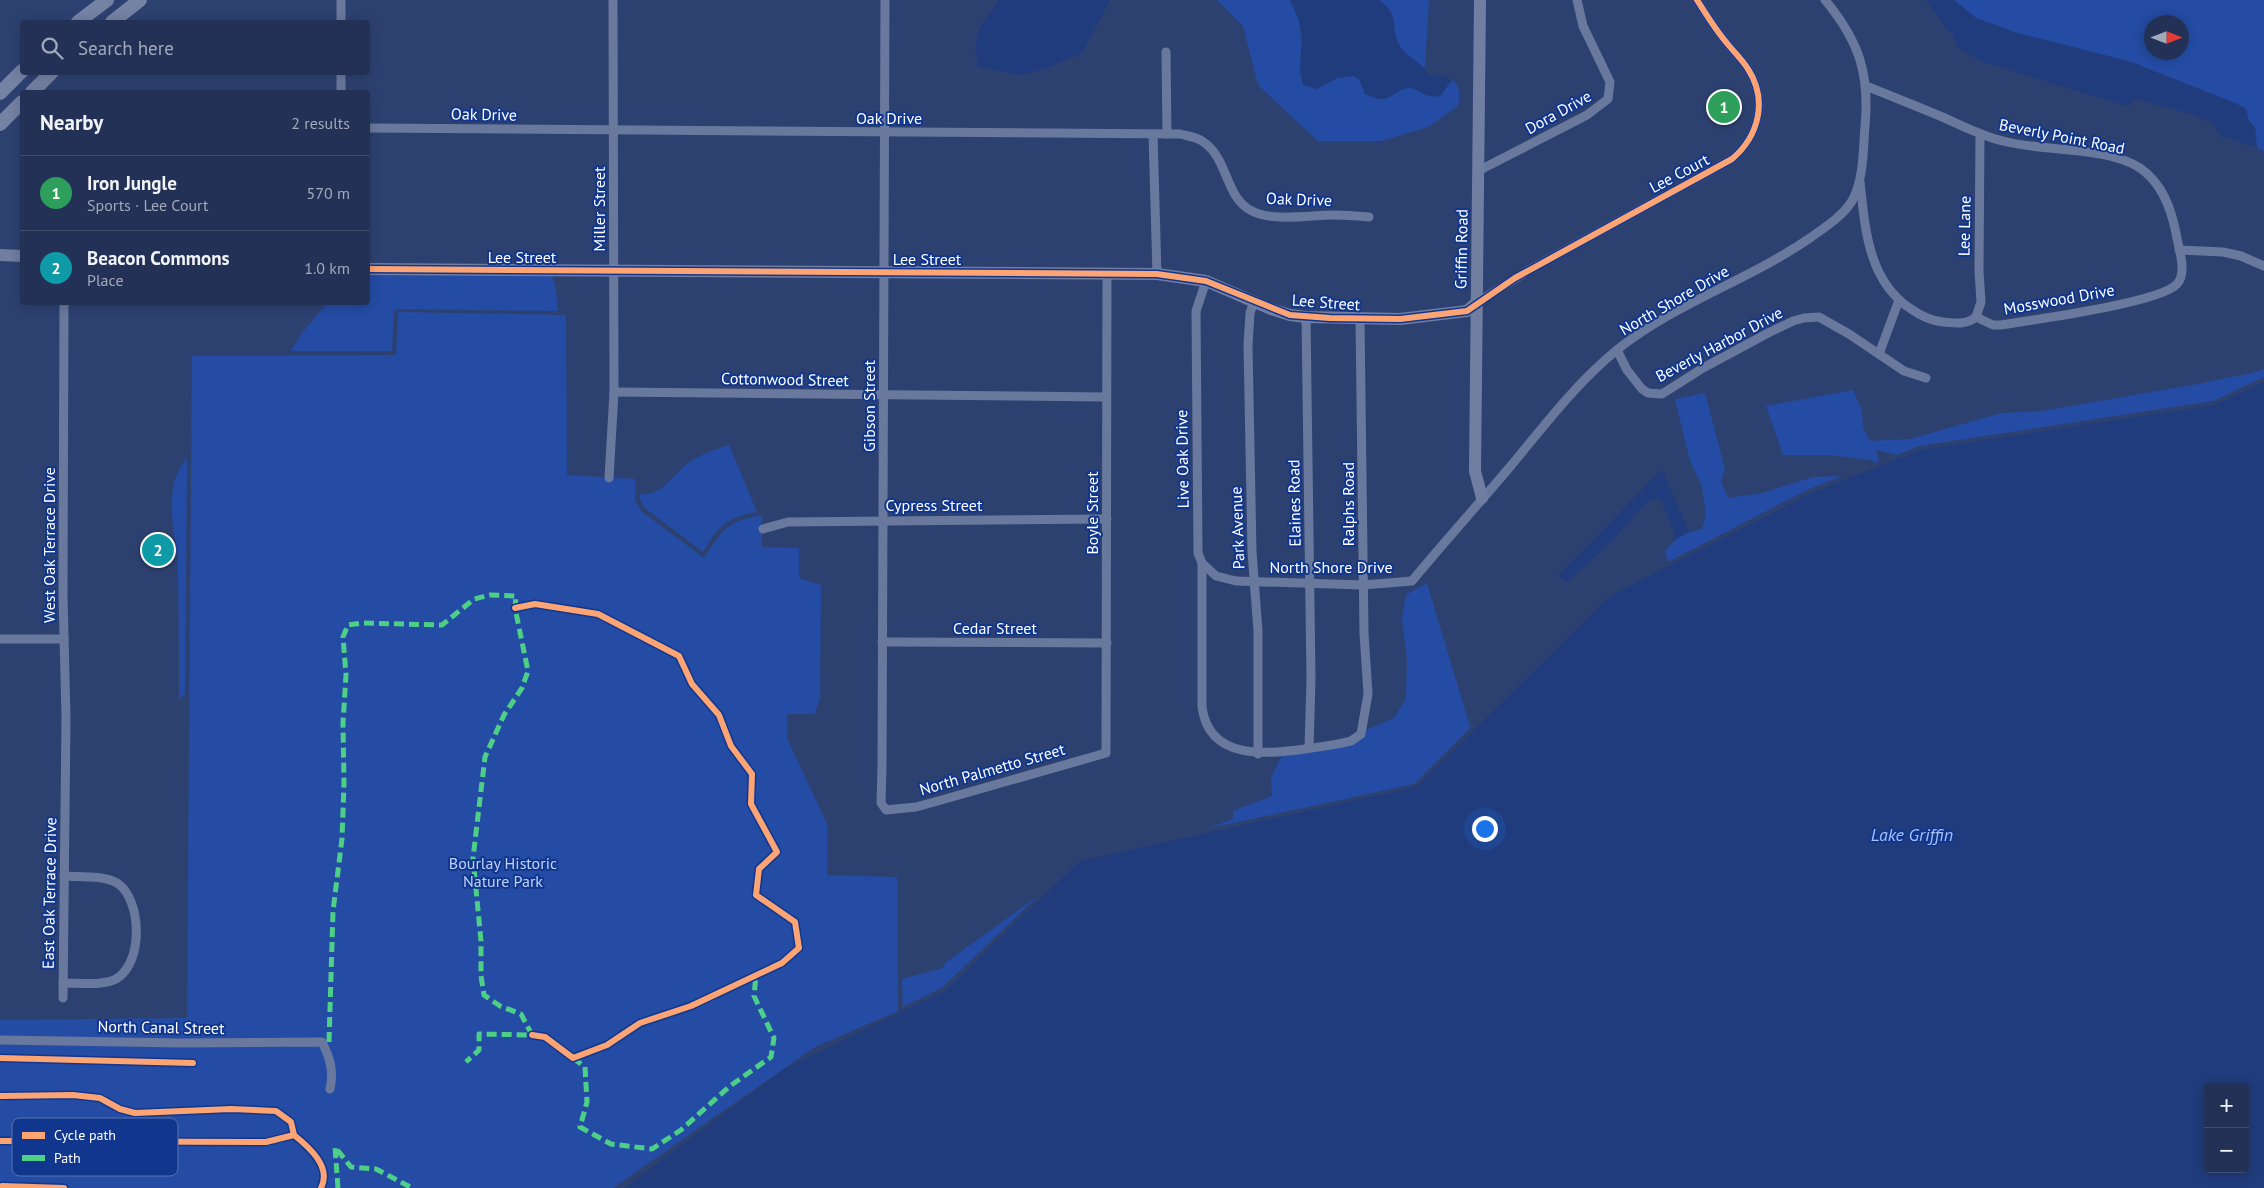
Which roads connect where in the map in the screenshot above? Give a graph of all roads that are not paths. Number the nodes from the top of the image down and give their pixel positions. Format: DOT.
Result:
graph roads {
  1 [pos="107,0"];
  2 [pos="140,0"];
  3 [pos="341,0"];
  4 [pos="613,0"];
  5 [pos="885,0"];
  6 [pos="1480,0"];
  7 [pos="1577,0"];
  8 [pos="1697,0"];
  9 [pos="1825,0"];
  10 [pos="81,20"];
  11 [pos="115,20"];
  12 [pos="341,20"];
  13 [pos="1166,52"];
  14 [pos="20,73"];
  15 [pos="49,75"];
  16 [pos="341,75"];
  17 [pos="1866,86"];
  18 [pos="34,90"];
  19 [pos="340,90"];
  20 [pos="0,93"];
  21 [pos="20,104"];
  22 [pos="0,124"];
  23 [pos="370,128"];
  24 [pos="615,131"];
  25 [pos="884,133"];
  26 [pos="1153,134"];
  27 [pos="1167,134"];
  28 [pos="1980,134"];
  29 [pos="1478,170"];
  30 [pos="1860,178"];
  31 [pos="1369,217"];
  32 [pos="2179,250"];
  33 [pos="0,255"];
  34 [pos="20,256"];
  35 [pos="2264,266"];
  36 [pos="370,269"];
  37 [pos="614,271"];
  38 [pos="884,272"];
  39 [pos="1107,274"];
  40 [pos="1156,274"];
  41 [pos="1206,281"];
  42 [pos="1899,300"];
  43 [pos="1254,301"];
  44 [pos="1476,303"];
  45 [pos="64,305"];
  46 [pos="1306,317"];
  47 [pos="1976,317"];
  48 [pos="1360,319"];
  49 [pos="1617,350"];
  50 [pos="1879,354"];
  51 [pos="1926,378"];
  52 [pos="614,392"];
  53 [pos="884,396"];
  54 [pos="1106,397"];
  55 [pos="609,478"];
  56 [pos="1482,498"];
  57 [pos="1107,519"];
  58 [pos="883,520"];
  59 [pos="763,529"];
  60 [pos="1202,563"];
  61 [pos="1254,582"];
  62 [pos="1310,583"];
  63 [pos="1363,585"];
  64 [pos="64,639"];
  65 [pos="0,640"];
  66 [pos="882,642"];
  67 [pos="1107,643"];
  68 [pos="1309,748"];
  69 [pos="1106,753"];
  70 [pos="1258,754"];
  71 [pos="65,788"];
  72 [pos="886,810"];
  73 [pos="64,876"];
  74 [pos="63,983"];
  75 [pos="63,998"];
  76 [pos="0,1040"];
  77 [pos="330,1089"];
  1 -- 10 [label="main road"];
  2 -- 11 [label="main road"];
  3 -- 12 [label="street"];
  4 -- 24 [label="street, Miller Street"];
  5 -- 25 [label="street, Gibson Street"];
  6 -- 29 [label="street, Griffin Road"];
  7 -- 29 [label="street, Dora Drive"];
  8 -- 44 [label="street, Lee Court"];
  9 -- 17 [label="street, North Shore Drive"];
  13 -- 27 [label="street"];
  14 -- 20 [label="main road"];
  15 -- 18 [label="main road"];
  16 -- 19 [label="street"];
  17 -- 28 [label="street, Beverly Point Road"];
  17 -- 30 [label="street, North Shore Drive"];
  21 -- 22 [label="main road"];
  23 -- 24 [label="street, Oak Drive"];
  24 -- 25 [label="street, Oak Drive"];
  24 -- 37 [label="street, Miller Street"];
  25 -- 26 [label="street, Oak Drive"];
  25 -- 38 [label="street, Gibson Street"];
  26 -- 27 [label="street, Oak Drive"];
  26 -- 40 [label="street"];
  27 -- 31 [label="street, Oak Drive"];
  28 -- 32 [label="street, Beverly Point Road"];
  28 -- 47 [label="street, Lee Lane"];
  29 -- 44 [label="street, Griffin Road"];
  30 -- 42 [label="street"];
  30 -- 49 [label="street, North Shore Drive"];
  32 -- 35 [label="street"];
  32 -- 47 [label="street, Mosswood Drive"];
  33 -- 34 [label="street"];
  36 -- 37 [label="street, Lee Street"];
  37 -- 38 [label="street, Lee Street"];
  37 -- 52 [label="street, Miller Street"];
  38 -- 39 [label="street, Lee Street"];
  38 -- 53 [label="street, Gibson Street"];
  39 -- 40 [label="street, Lee Street"];
  39 -- 54 [label="street, Boyle Street"];
  40 -- 41 [label="street, Lee Street"];
  41 -- 43 [label="street, Lee Street"];
  41 -- 60 [label="street, Live Oak Drive"];
  42 -- 47 [label="street"];
  42 -- 50 [label="street"];
  43 -- 46 [label="street, Lee Street"];
  43 -- 61 [label="street, Park Avenue"];
  44 -- 48 [label="street, Lee Street"];
  44 -- 56 [label="street, Griffin Road"];
  45 -- 64 [label="street, West Oak Terrace Drive"];
  46 -- 48 [label="street, Lee Street"];
  46 -- 62 [label="street, Elaines Road"];
  48 -- 63 [label="street, Ralphs Road"];
  49 -- 50 [label="street, Beverly Harbor Drive"];
  49 -- 56 [label="street, North Shore Drive"];
  50 -- 51 [label="street"];
  52 -- 53 [label="street, Cottonwood Street"];
  52 -- 55 [label="street, Miller Street"];
  53 -- 54 [label="street, Cottonwood Street"];
  53 -- 58 [label="street, Gibson Street"];
  54 -- 57 [label="street, Boyle Street"];
  56 -- 63 [label="street, North Shore Drive"];
  57 -- 58 [label="street, Cypress Street"];
  57 -- 67 [label="street, Boyle Street"];
  58 -- 59 [label="street, Cypress Street"];
  58 -- 66 [label="street, Gibson Street"];
  60 -- 61 [label="street, North Shore Drive"];
  60 -- 70 [label="street, Live Oak Drive"];
  61 -- 62 [label="street, North Shore Drive"];
  61 -- 70 [label="street, Park Avenue"];
  62 -- 63 [label="street, North Shore Drive"];
  62 -- 68 [label="street, Elaines Road"];
  63 -- 68 [label="street, Ralphs Road"];
  64 -- 65 [label="street"];
  64 -- 71 [label="street, West Oak Terrace Drive"];
  66 -- 67 [label="street, Cedar Street"];
  66 -- 72 [label="street, Gibson Street"];
  67 -- 69 [label="street, Boyle Street"];
  68 -- 70 [label="street"];
  69 -- 72 [label="street, North Palmetto Street"];
  71 -- 73 [label="street, East Oak Terrace Drive"];
  73 -- 74 [label="street, East Oak Terrace Drive"];
  73 -- 74 [label="street"];
  74 -- 75 [label="street, East Oak Terrace Drive"];
  76 -- 77 [label="street, North Canal Street"];
}
